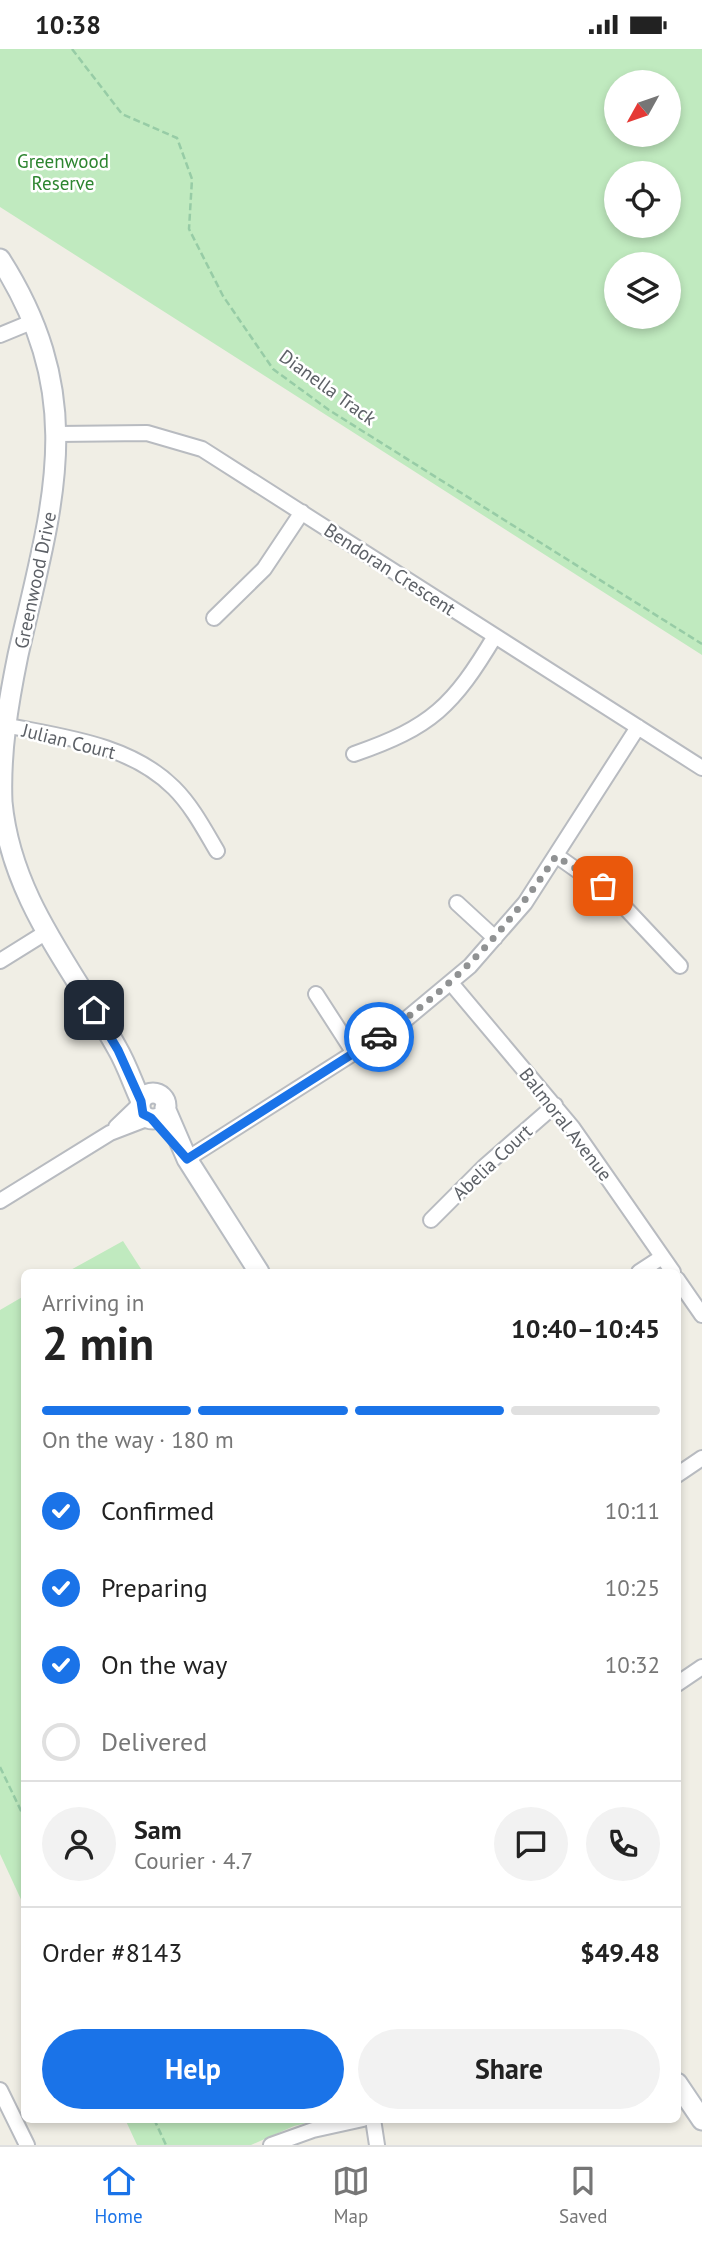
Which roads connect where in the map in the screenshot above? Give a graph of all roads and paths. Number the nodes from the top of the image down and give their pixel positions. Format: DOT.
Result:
graph roads {
  1 [pos="72,49"];
  2 [pos="0,259"];
  3 [pos="34,321"];
  4 [pos="0,335"];
  5 [pos="58,434"];
  6 [pos="302,512"];
  7 [pos="214,618"];
  8 [pos="495,636"];
  9 [pos="702,644"];
  10 [pos="4,725"];
  11 [pos="638,727"];
  12 [pos="354,754"];
  13 [pos="702,768"];
  14 [pos="1,803"];
  15 [pos="217,851"];
  16 [pos="556,856"];
  17 [pos="457,903"];
  18 [pos="45,933"];
  19 [pos="495,938"];
  20 [pos="0,961"];
  21 [pos="680,966"];
  22 [pos="451,983"];
  23 [pos="316,994"];
  24 [pos="354,1053"];
  25 [pos="555,1105"];
  26 [pos="151,1107"];
  27 [pos="187,1159"];
  28 [pos="0,1201"];
  29 [pos="431,1220"];
  30 [pos="662,1257"];
  31 [pos="257,1269"];
  32 [pos="644,1269"];
  33 [pos="671,1269"];
  34 [pos="681,1285"];
  35 [pos="702,1315"];
  36 [pos="702,1458"];
  37 [pos="681,1472"];
  38 [pos="702,1667"];
  39 [pos="681,1681"];
  40 [pos="0,1767"];
  41 [pos="21,1811"];
  42 [pos="681,2088"];
  43 [pos="0,2090"];
  44 [pos="699,2109"];
  45 [pos="157,2123"];
  46 [pos="345,2123"];
  47 [pos="374,2123"];
  48 [pos="26,2145"];
  49 [pos="166,2145"];
  50 [pos="271,2145"];
  51 [pos="377,2145"];
  1 -- 9 [label="path, Dianella Track"];
  2 -- 3 [label="street, Greenwood Drive"];
  3 -- 4 [label="street"];
  3 -- 5 [label="street, Greenwood Drive"];
  5 -- 6 [label="street, Bendoran Crescent"];
  5 -- 10 [label="street, Greenwood Drive"];
  6 -- 7 [label="street"];
  6 -- 8 [label="street, Bendoran Crescent"];
  8 -- 11 [label="street, Bendoran Crescent"];
  8 -- 12 [label="street"];
  10 -- 14 [label="street, Greenwood Drive"];
  10 -- 15 [label="street, Julian Court"];
  11 -- 13 [label="street, Bendoran Crescent"];
  11 -- 16 [label="street"];
  14 -- 18 [label="street, Greenwood Drive"];
  16 -- 19 [label="street"];
  16 -- 21 [label="street"];
  17 -- 19 [label="street"];
  18 -- 20 [label="street"];
  18 -- 26 [label="street, Greenwood Drive"];
  19 -- 22 [label="street"];
  22 -- 24 [label="street"];
  22 -- 25 [label="street, Balmoral Avenue"];
  23 -- 24 [label="street"];
  24 -- 27 [label="street"];
  25 -- 29 [label="street, Abelia Court"];
  25 -- 30 [label="street, Balmoral Avenue"];
  26 -- 27 [label="street, Greenwood Drive"];
  26 -- 28 [label="street"];
  27 -- 31 [label="street, Greenwood Drive"];
  30 -- 32 [label="street"];
  30 -- 33 [label="street, Balmoral Avenue"];
  34 -- 35 [label="street"];
  36 -- 37 [label="street"];
  38 -- 39 [label="street"];
  40 -- 41 [label="path"];
  42 -- 44 [label="street"];
  43 -- 48 [label="street"];
  45 -- 49 [label="path"];
  46 -- 50 [label="street"];
  47 -- 51 [label="street"];
}
